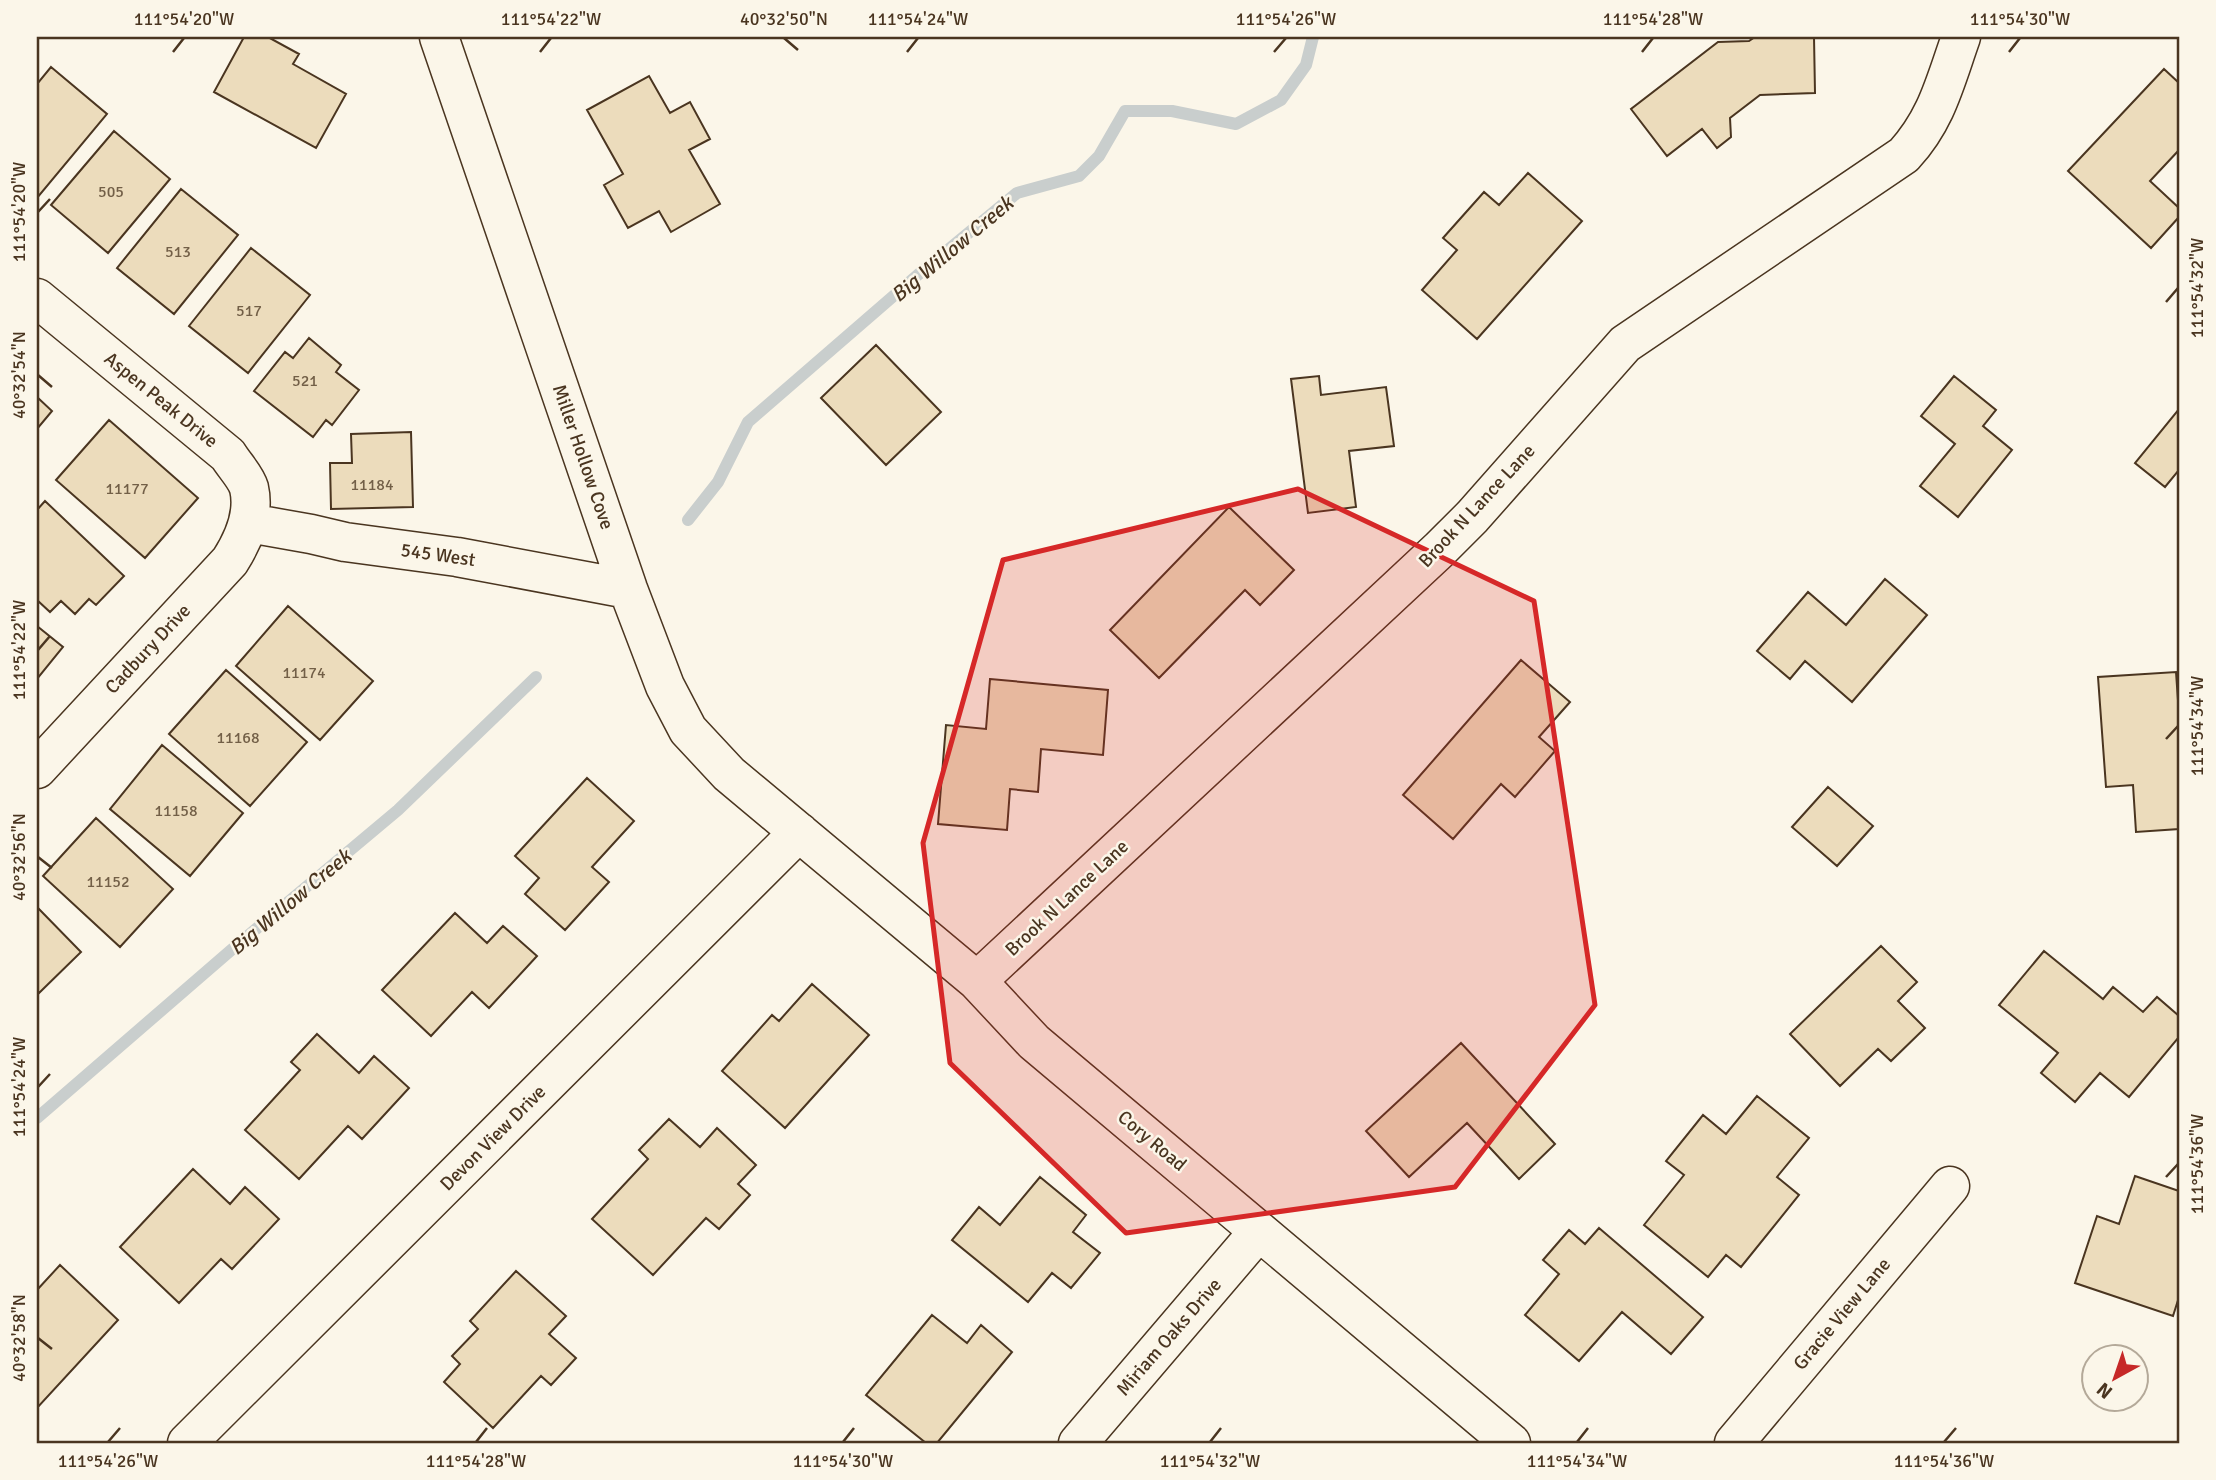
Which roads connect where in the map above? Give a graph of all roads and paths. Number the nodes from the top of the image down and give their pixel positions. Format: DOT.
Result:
graph roads {
  1 [pos="439,37"];
  2 [pos="1961,37"];
  3 [pos="37,298"];
  4 [pos="249,523"];
  5 [pos="628,589"];
  6 [pos="37,769"];
  7 [pos="799,832"];
  8 [pos="977,981"];
  9 [pos="1950,1186"];
  10 [pos="1259,1231"];
  11 [pos="187,1443"];
  12 [pos="1078,1443"];
  13 [pos="1511,1443"];
  14 [pos="1734,1443"];
  1 -- 5 [label="street, Miller Hollow Cove"];
  2 -- 8 [label="street, Brook N Lance Lane"];
  3 -- 4 [label="street, Aspen Peak Drive"];
  4 -- 5 [label="street, 545 West"];
  4 -- 6 [label="street, Cadbury Drive"];
  5 -- 7 [label="street, Miller Hollow Cove"];
  7 -- 8 [label="street, Cory Road"];
  7 -- 11 [label="street, Devon View Drive"];
  8 -- 10 [label="street, Cory Road"];
  9 -- 14 [label="street, Gracie View Lane"];
  10 -- 12 [label="street, Miriam Oaks Drive"];
  10 -- 13 [label="street, Cory Road"];
}
